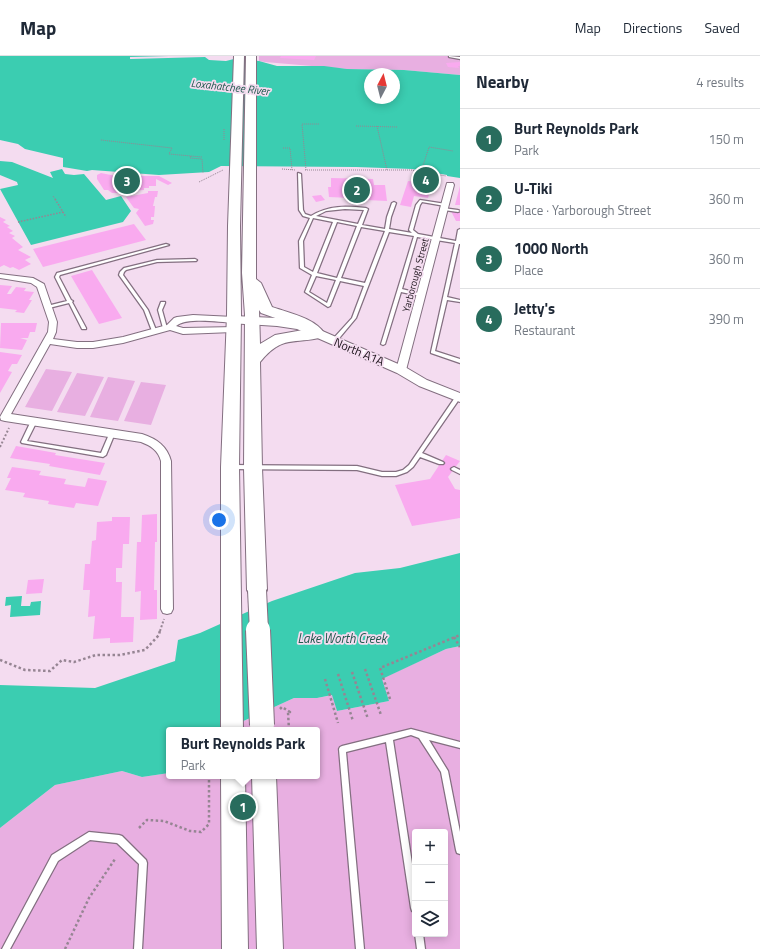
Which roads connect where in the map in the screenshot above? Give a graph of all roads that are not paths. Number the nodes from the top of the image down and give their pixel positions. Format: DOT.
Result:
graph roads {
  1 [pos="239,56"];
  2 [pos="251,56"];
  3 [pos="450,56"];
  4 [pos="460,58"];
  5 [pos="299,174"];
  6 [pos="451,191"];
  7 [pos="394,203"];
  8 [pos="445,207"];
  9 [pos="458,211"];
  10 [pos="312,217"];
  11 [pos="335,222"];
  12 [pos="359,226"];
  13 [pos="460,230"];
  14 [pos="387,231"];
  15 [pos="416,235"];
  16 [pos="436,239"];
  17 [pos="459,243"];
  18 [pos="166,245"];
  19 [pos="194,260"];
  20 [pos="250,272"];
  21 [pos="314,274"];
  22 [pos="0,276"];
  23 [pos="338,279"];
  24 [pos="367,285"];
  25 [pos="399,290"];
  26 [pos="420,295"];
  27 [pos="445,298"];
  28 [pos="70,301"];
  29 [pos="460,301"];
  30 [pos="163,303"];
  31 [pos="49,306"];
  32 [pos="233,325"];
  33 [pos="252,326"];
  34 [pos="84,328"];
  35 [pos="167,328"];
  36 [pos="154,330"];
  37 [pos="318,334"];
  38 [pos="47,341"];
  39 [pos="334,341"];
  40 [pos="383,344"];
  41 [pos="460,361"];
  42 [pos="252,362"];
  43 [pos="401,370"];
  44 [pos="459,395"];
  45 [pos="5,417"];
  46 [pos="34,422"];
  47 [pos="112,433"];
  48 [pos="419,454"];
  49 [pos="440,463"];
  50 [pos="230,467"];
  51 [pos="253,468"];
  52 [pos="454,469"];
  53 [pos="460,472"];
  54 [pos="167,609"];
  55 [pos="232,727"];
  56 [pos="262,727"];
  57 [pos="421,734"];
  58 [pos="390,738"];
  59 [pos="460,745"];
  60 [pos="233,779"];
  61 [pos="264,779"];
  62 [pos="460,850"];
  63 [pos="414,901"];
  64 [pos="419,937"];
  65 [pos="6,949"];
  66 [pos="138,949"];
  67 [pos="235,949"];
  68 [pos="270,949"];
  69 [pos="360,949"];
  70 [pos="421,949"];
  1 -- 32 [label="main road"];
  2 -- 20 [label="main road"];
  3 -- 4 [label="lane"];
  5 -- 10 [label="lane"];
  6 -- 8 [label="street, Yarborough Street"];
  7 -- 14 [label="lane"];
  8 -- 9 [label="lane"];
  8 -- 15 [label="lane"];
  8 -- 16 [label="street, Yarborough Street"];
  10 -- 11 [label="lane"];
  10 -- 12 [label="lane"];
  10 -- 21 [label="lane"];
  11 -- 12 [label="lane"];
  11 -- 21 [label="lane"];
  12 -- 14 [label="lane"];
  12 -- 23 [label="lane"];
  13 -- 17 [label="lane"];
  14 -- 15 [label="lane"];
  14 -- 24 [label="lane"];
  15 -- 16 [label="lane"];
  15 -- 25 [label="lane"];
  16 -- 17 [label="lane"];
  16 -- 26 [label="street, Yarborough Street"];
  17 -- 27 [label="lane"];
  18 -- 28 [label="lane"];
  19 -- 36 [label="lane"];
  20 -- 33 [label="main road"];
  20 -- 37 [label="main road"];
  21 -- 23 [label="lane"];
  21 -- 23 [label="lane"];
  22 -- 31 [label="street"];
  23 -- 24 [label="lane"];
  24 -- 39 [label="lane"];
  25 -- 26 [label="lane"];
  25 -- 40 [label="lane"];
  26 -- 43 [label="street, Yarborough Street"];
  27 -- 29 [label="lane"];
  27 -- 41 [label="lane"];
  28 -- 31 [label="lane"];
  28 -- 34 [label="lane"];
  30 -- 35 [label="lane"];
  31 -- 38 [label="street"];
  32 -- 33 [label="street, North A1A"];
  32 -- 35 [label="street"];
  32 -- 50 [label="main road"];
  33 -- 37 [label="street, North A1A"];
  33 -- 42 [label="main road"];
  35 -- 36 [label="street"];
  36 -- 38 [label="street"];
  37 -- 39 [label="street, North A1A"];
  37 -- 42 [label="main road"];
  38 -- 45 [label="street"];
  39 -- 43 [label="street, North A1A"];
  42 -- 51 [label="main road"];
  43 -- 44 [label="street, North A1A"];
  44 -- 48 [label="lane"];
  45 -- 46 [label="street"];
  46 -- 47 [label="street"];
  46 -- 47 [label="lane"];
  47 -- 54 [label="street"];
  48 -- 49 [label="lane"];
  48 -- 51 [label="lane"];
  50 -- 51 [label="lane"];
  50 -- 55 [label="main road"];
  51 -- 56 [label="main road, bridge"];
  52 -- 53 [label="lane"];
  57 -- 58 [label="lane"];
  57 -- 59 [label="lane"];
  57 -- 62 [label="lane"];
  58 -- 63 [label="lane"];
  58 -- 69 [label="lane"];
  60 -- 67 [label="main road"];
  61 -- 68 [label="main road"];
  64 -- 70 [label="lane"];
  65 -- 66 [label="lane"];
}
